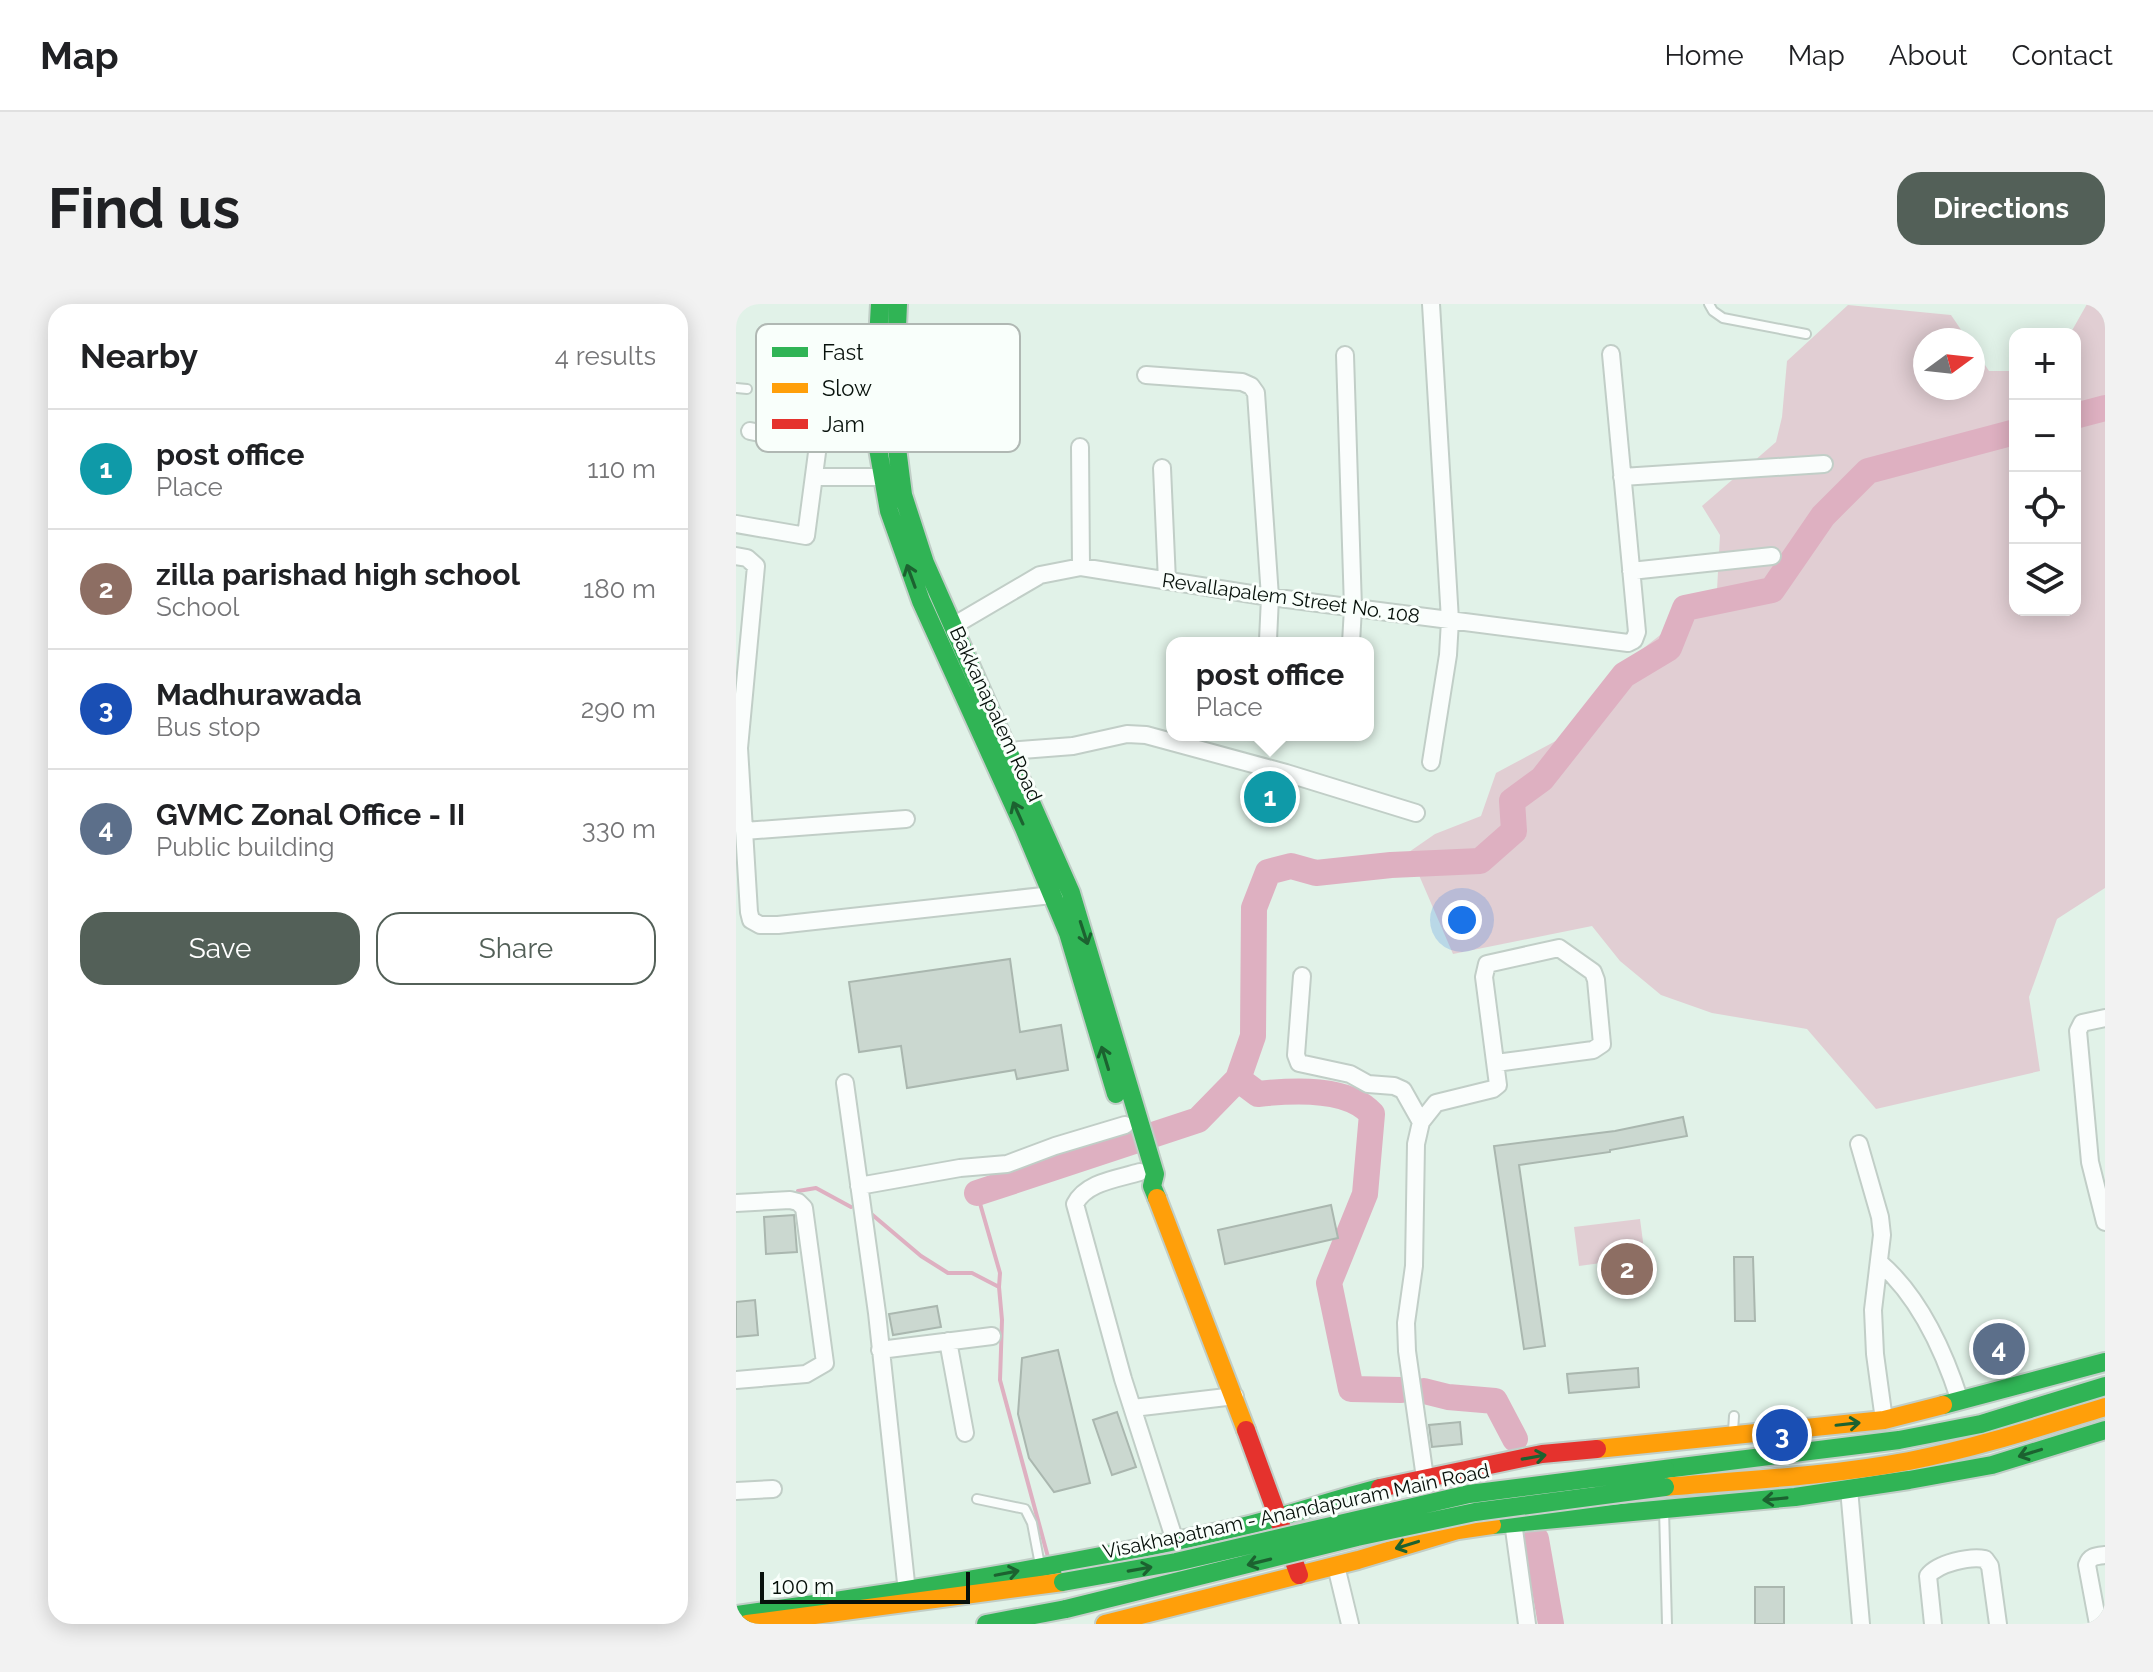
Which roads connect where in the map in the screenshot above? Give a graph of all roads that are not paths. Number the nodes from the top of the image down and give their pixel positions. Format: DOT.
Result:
graph roads {
  1 [pos="880,304"];
  2 [pos="898,304"];
  3 [pos="1431,304"];
  4 [pos="1709,304"];
  5 [pos="879,324"];
  6 [pos="897,324"];
  7 [pos="1806,334"];
  8 [pos="1611,354"];
  9 [pos="1345,355"];
  10 [pos="1146,375"];
  11 [pos="736,388"];
  12 [pos="747,389"];
  13 [pos="750,431"];
  14 [pos="756,432"];
  15 [pos="1080,447"];
  16 [pos="817,452"];
  17 [pos="880,452"];
  18 [pos="898,452"];
  19 [pos="1824,464"];
  20 [pos="1162,468"];
  21 [pos="814,477"];
  22 [pos="881,477"];
  23 [pos="1622,477"];
  24 [pos="736,524"];
  25 [pos="736,556"];
  26 [pos="1772,556"];
  27 [pos="1081,567"];
  28 [pos="1631,571"];
  29 [pos="1173,582"];
  30 [pos="1270,597"];
  31 [pos="1353,608"];
  32 [pos="1450,620"];
  33 [pos="953,626"];
  34 [pos="1268,637"];
  35 [pos="1351,637"];
  36 [pos="1166,740"];
  37 [pos="1169,741"];
  38 [pos="1008,751"];
  39 [pos="1431,762"];
  40 [pos="1416,813"];
  41 [pos="906,819"];
  42 [pos="744,831"];
  43 [pos="1062,894"];
  44 [pos="1302,976"];
  45 [pos="2105,1018"];
  46 [pos="1496,1063"];
  47 [pos="845,1083"];
  48 [pos="1421,1122"];
  49 [pos="1132,1129"];
  50 [pos="1859,1144"];
  51 [pos="1145,1171"];
  52 [pos="859,1186"];
  53 [pos="736,1203"];
  54 [pos="2105,1222"];
  55 [pos="1879,1262"];
  56 [pos="992,1336"];
  57 [pos="948,1341"];
  58 [pos="880,1350"];
  59 [pos="2105,1362"];
  60 [pos="736,1380"];
  61 [pos="2105,1386"];
  62 [pos="1235,1396"];
  63 [pos="1960,1401"];
  64 [pos="2105,1407"];
  65 [pos="1133,1408"];
  66 [pos="1734,1416"];
  67 [pos="1884,1420"];
  68 [pos="2105,1430"];
  69 [pos="965,1433"];
  70 [pos="1733,1436"];
  71 [pos="1425,1478"];
  72 [pos="1665,1478"];
  73 [pos="773,1489"];
  74 [pos="1849,1489"];
  75 [pos="736,1491"];
  76 [pos="977,1499"];
  77 [pos="1664,1508"];
  78 [pos="1279,1514"];
  79 [pos="1513,1522"];
  80 [pos="1175,1541"];
  81 [pos="2105,1555"];
  82 [pos="1040,1566"];
  83 [pos="1336,1566"];
  84 [pos="1299,1575"];
  85 [pos="907,1592"];
  86 [pos="736,1615"];
  87 [pos="2100,1618"];
  88 [pos="747,1624"];
  89 [pos="986,1624"];
  90 [pos="1105,1624"];
  91 [pos="1350,1624"];
  92 [pos="1527,1624"];
  93 [pos="1667,1624"];
  94 [pos="1861,1624"];
  95 [pos="1933,1624"];
  96 [pos="1998,1624"];
  1 -- 5 [label="street, Bakkanapalem Road"];
  2 -- 6 [label="street"];
  3 -- 32 [label="street"];
  4 -- 7 [label="lane"];
  8 -- 23 [label="street"];
  9 -- 31 [label="street"];
  10 -- 30 [label="street"];
  11 -- 12 [label="lane"];
  13 -- 14 [label="street"];
  15 -- 27 [label="street"];
  16 -- 21 [label="street"];
  17 -- 22 [label="street, Bakkanapalem Road"];
  18 -- 33 [label="street"];
  19 -- 23 [label="street"];
  20 -- 29 [label="street"];
  21 -- 22 [label="street"];
  21 -- 24 [label="street"];
  43 -- 22 [label="street, Bakkanapalem Road, one-way"];
  23 -- 28 [label="street"];
  25 -- 42 [label="street"];
  26 -- 28 [label="street"];
  27 -- 29 [label="street, Revallapalem Street No. 108"];
  27 -- 33 [label="street, Revallapalem Street No. 108"];
  28 -- 32 [label="street, Revallapalem Street No. 108"];
  29 -- 30 [label="street, Revallapalem Street No. 108"];
  30 -- 31 [label="street, Revallapalem Street No. 108"];
  30 -- 34 [label="street"];
  31 -- 32 [label="street, Revallapalem Street No. 108"];
  31 -- 35 [label="street"];
  32 -- 39 [label="street"];
  33 -- 38 [label="street"];
  36 -- 38 [label="street"];
  37 -- 40 [label="street"];
  38 -- 43 [label="street"];
  41 -- 42 [label="street"];
  42 -- 43 [label="street"];
  43 -- 49 [label="street"];
  44 -- 48 [label="street"];
  45 -- 54 [label="street"];
  46 -- 46 [label="street"];
  46 -- 48 [label="street"];
  47 -- 52 [label="street"];
  48 -- 71 [label="street"];
  49 -- 51 [label="street"];
  49 -- 52 [label="street"];
  50 -- 55 [label="street"];
  51 -- 62 [label="street"];
  51 -- 65 [label="street"];
  52 -- 58 [label="street"];
  53 -- 60 [label="street"];
  55 -- 63 [label="street"];
  55 -- 67 [label="street"];
  56 -- 57 [label="street"];
  57 -- 58 [label="street"];
  57 -- 69 [label="street"];
  58 -- 85 [label="street"];
  59 -- 63 [label="street"];
  61 -- 72 [label="street, Visakhapatnam - Anandapuram Main Road"];
  62 -- 65 [label="street"];
  62 -- 78 [label="street"];
  63 -- 67 [label="street"];
  64 -- 72 [label="street, Visakhapatnam - Anandapuram Main Road"];
  65 -- 80 [label="street"];
  66 -- 70 [label="lane"];
  70 -- 67 [label="street, one-way"];
  68 -- 74 [label="street, one-way"];
  71 -- 70 [label="street, one-way"];
  71 -- 78 [label="street"];
  88 -- 72 [label="street, Visakhapatnam - Anandapuram Main Road, one-way, bridge"];
  72 -- 89 [label="street, Visakhapatnam - Anandapuram Main Road, one-way, bridge"];
  73 -- 75 [label="street"];
  74 -- 77 [label="street, one-way"];
  74 -- 94 [label="street"];
  76 -- 82 [label="lane"];
  77 -- 79 [label="street"];
  77 -- 93 [label="lane"];
  78 -- 80 [label="street"];
  78 -- 84 [label="street"];
  79 -- 83 [label="street, one-way"];
  79 -- 92 [label="street"];
  80 -- 82 [label="street"];
  81 -- 87 [label="street"];
  85 -- 82 [label="street, one-way"];
  83 -- 84 [label="street"];
  83 -- 91 [label="street"];
  84 -- 90 [label="street"];
  85 -- 86 [label="street"];
  95 -- 96 [label="street"];
}
